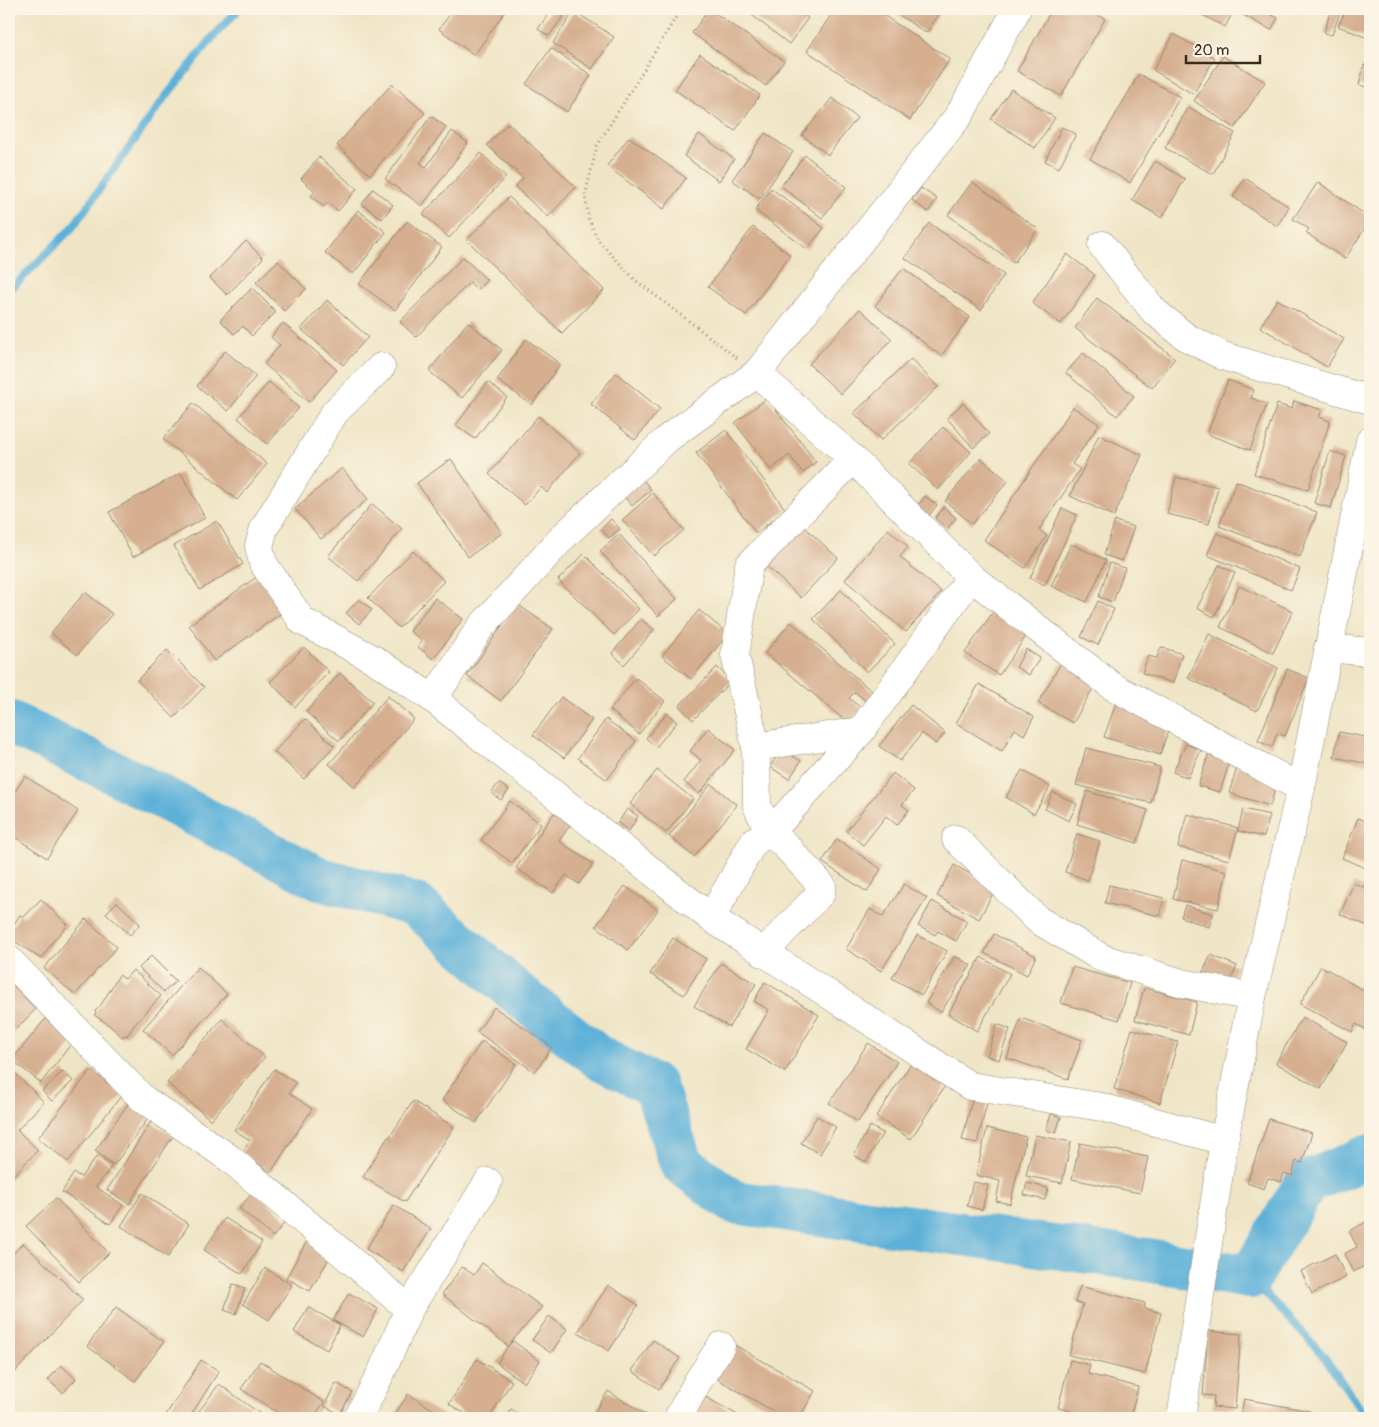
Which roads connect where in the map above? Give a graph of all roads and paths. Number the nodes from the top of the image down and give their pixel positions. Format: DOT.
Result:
graph roads {
  1 [pos="681,9"];
  2 [pos="1017,9"];
  3 [pos="1102,246"];
  4 [pos="381,367"];
  5 [pos="757,373"];
  6 [pos="1370,400"];
  7 [pos="1370,441"];
  8 [pos="853,459"];
  9 [pos="971,577"];
  10 [pos="1328,648"];
  11 [pos="1370,652"];
  12 [pos="434,700"];
  13 [pos="861,731"];
  14 [pos="756,747"];
  15 [pos="1301,788"];
  16 [pos="770,833"];
  17 [pos="956,839"];
  18 [pos="711,918"];
  19 [pos="763,953"];
  20 [pos="9,960"];
  21 [pos="1252,997"];
  22 [pos="1224,1141"];
  23 [pos="488,1182"];
  24 [pos="409,1309"];
  25 [pos="721,1346"];
  26 [pos="358,1418"];
  27 [pos="678,1418"];
  28 [pos="1181,1418"];
  1 -- 5 [label="path"];
  2 -- 5 [label="street"];
  3 -- 6 [label="street"];
  4 -- 12 [label="street"];
  5 -- 8 [label="street"];
  5 -- 12 [label="street"];
  7 -- 10 [label="street"];
  8 -- 9 [label="street"];
  8 -- 14 [label="street"];
  9 -- 13 [label="street"];
  9 -- 15 [label="street"];
  10 -- 11 [label="street"];
  10 -- 15 [label="street"];
  12 -- 18 [label="street"];
  13 -- 14 [label="street"];
  13 -- 16 [label="street"];
  14 -- 16 [label="street"];
  15 -- 21 [label="street"];
  16 -- 18 [label="street"];
  16 -- 19 [label="street"];
  17 -- 21 [label="street"];
  18 -- 19 [label="street"];
  19 -- 22 [label="street"];
  20 -- 24 [label="street"];
  21 -- 22 [label="street"];
  22 -- 28 [label="street"];
  23 -- 24 [label="street"];
  24 -- 26 [label="street"];
  25 -- 27 [label="street"];
}
